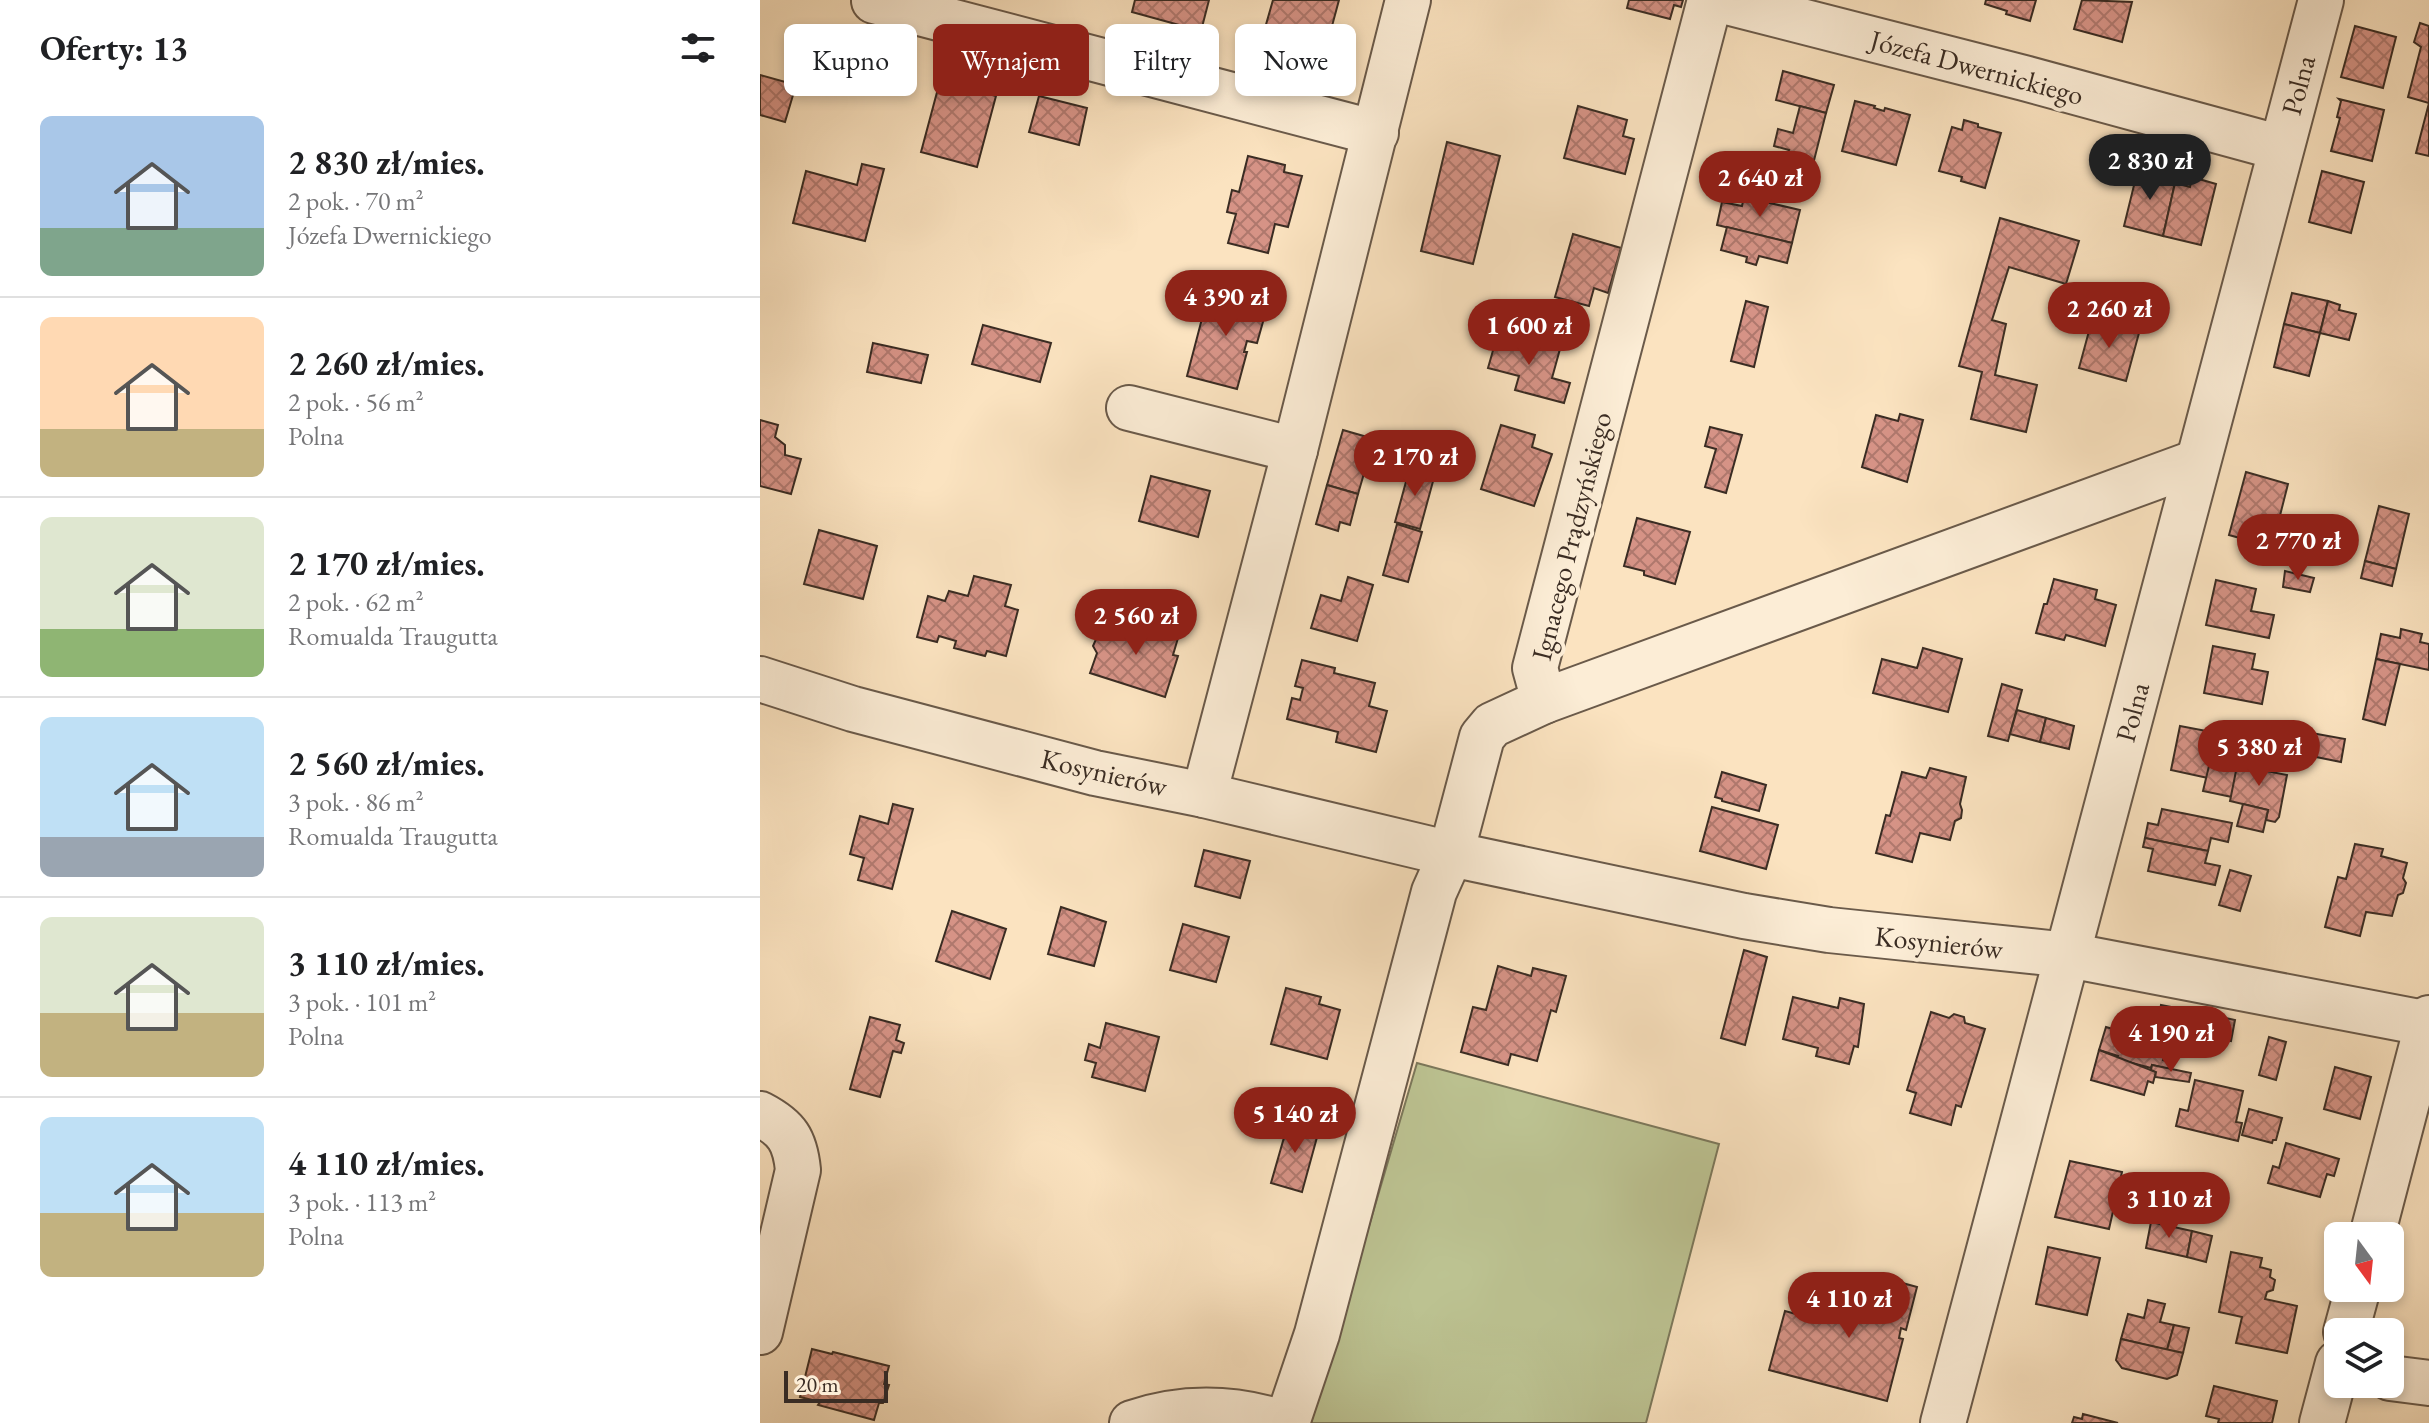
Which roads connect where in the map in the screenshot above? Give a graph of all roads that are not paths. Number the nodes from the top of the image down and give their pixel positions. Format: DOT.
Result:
graph roads {
  1 [pos="1408,0"];
  2 [pos="1710,0"];
  3 [pos="1719,0"];
  4 [pos="2321,0"];
  5 [pos="874,1"];
  6 [pos="1376,133"];
  7 [pos="2281,148"];
  8 [pos="1129,408"];
  9 [pos="1295,450"];
  10 [pos="2197,462"];
  11 [pos="760,679"];
  12 [pos="1544,701"];
  13 [pos="1204,795"];
  14 [pos="1451,854"];
  15 [pos="2068,955"];
  16 [pos="2429,1022"];
  17 [pos="760,1114"];
  18 [pos="2376,1222"];
  19 [pos="760,1332"];
  20 [pos="2404,1380"];
  21 [pos="2429,1383"];
  22 [pos="2329,1398"];
  23 [pos="1132,1423"];
  24 [pos="1285,1423"];
  25 [pos="1943,1423"];
  26 [pos="2322,1423"];
  1 -- 6 [label="street"];
  2 -- 12 [label="street, Ignacego Prądzyńskiego"];
  3 -- 7 [label="street, Józefa Dwernickiego"];
  4 -- 7 [label="street, Polna"];
  5 -- 6 [label="street"];
  6 -- 9 [label="street"];
  7 -- 10 [label="street, Polna"];
  8 -- 9 [label="street"];
  9 -- 13 [label="street"];
  10 -- 12 [label="street"];
  10 -- 15 [label="street, Polna"];
  11 -- 13 [label="street, Kosynierów"];
  12 -- 14 [label="street"];
  13 -- 14 [label="street, Kosynierów"];
  14 -- 15 [label="street, Kosynierów"];
  14 -- 24 [label="street"];
  15 -- 16 [label="street, Kosynierów"];
  15 -- 25 [label="street, Polna"];
  16 -- 18 [label="street"];
  17 -- 19 [label="street"];
  20 -- 21 [label="street"];
  22 -- 26 [label="street"];
  23 -- 24 [label="street"];
}
